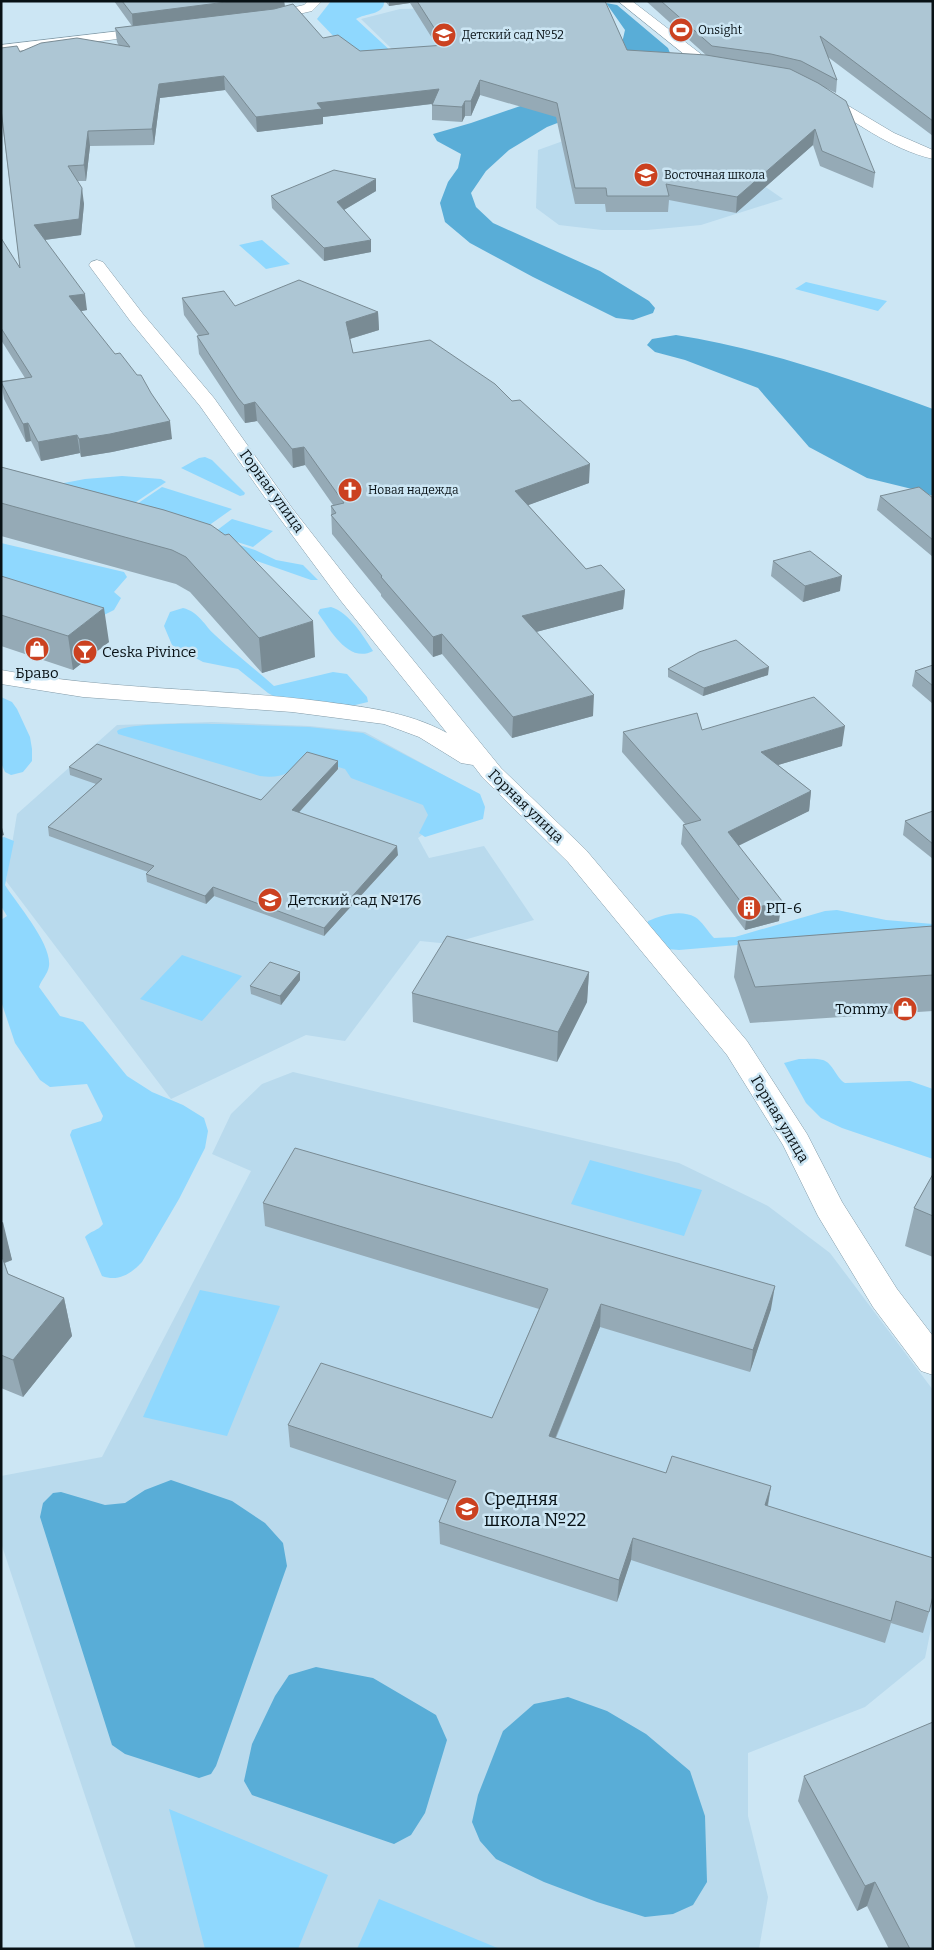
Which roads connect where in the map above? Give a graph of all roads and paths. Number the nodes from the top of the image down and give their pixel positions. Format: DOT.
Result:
graph roads {
  1 [pos="316,1"];
  2 [pos="624,1"];
  3 [pos="252,20"];
  4 [pos="170,30"];
  5 [pos="1,49"];
  6 [pos="742,71"];
  7 [pos="805,83"];
  8 [pos="879,129"];
  9 [pos="933,155"];
  10 [pos="900,158"];
  11 [pos="97,264"];
  12 [pos="1,678"];
  13 [pos="492,773"];
  14 [pos="933,1361"];
  1 -- 3 [label="street"];
  2 -- 6 [label="street"];
  4 -- 5 [label="street"];
  7 -- 8 [label="street"];
  8 -- 9 [label="street"];
  8 -- 10 [label="street"];
  11 -- 13 [label="street, Горная улица"];
  12 -- 13 [label="street"];
  13 -- 14 [label="street, Горная улица"];
}
